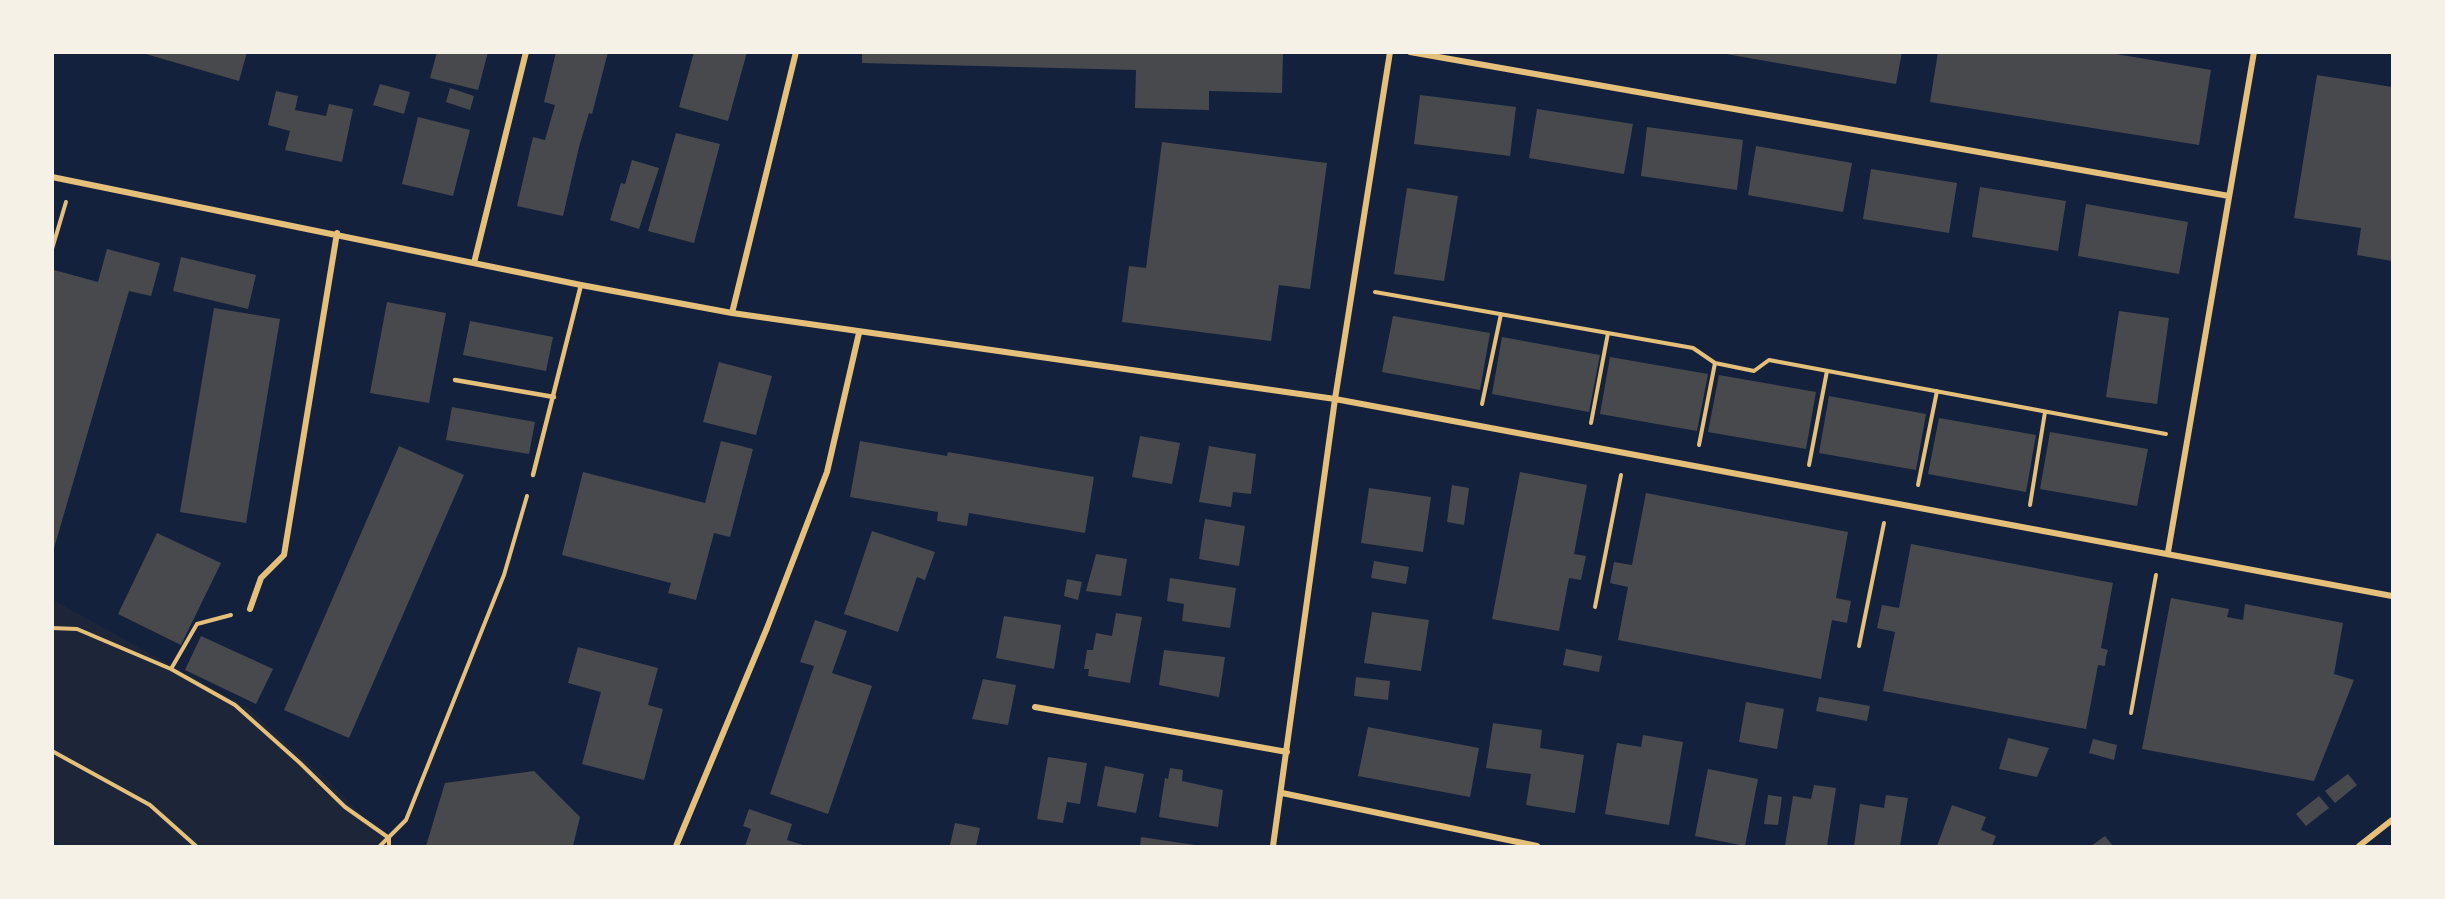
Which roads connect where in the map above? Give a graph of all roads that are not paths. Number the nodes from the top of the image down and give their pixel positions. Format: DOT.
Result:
graph roads {
  1 [pos="526,52"];
  2 [pos="796,52"];
  3 [pos="1390,52"];
  4 [pos="1410,52"];
  5 [pos="2254,52"];
  6 [pos="52,177"];
  7 [pos="2229,195"];
  8 [pos="337,233"];
  9 [pos="474,263"];
  10 [pos="581,285"];
  11 [pos="732,313"];
  12 [pos="859,333"];
  13 [pos="455,380"];
  14 [pos="554,397"];
  15 [pos="1335,399"];
  16 [pos="533,475"];
  17 [pos="2164,552"];
  18 [pos="2392,596"];
  19 [pos="250,609"];
  20 [pos="1035,707"];
  21 [pos="1287,752"];
  22 [pos="1282,793"];
  23 [pos="2392,820"];
  24 [pos="676,846"];
  25 [pos="1273,846"];
  26 [pos="1537,846"];
  27 [pos="2359,846"];
  1 -- 9 [label="street"];
  2 -- 11 [label="street"];
  3 -- 15 [label="street"];
  4 -- 7 [label="street"];
  5 -- 7 [label="street"];
  6 -- 8 [label="street"];
  7 -- 17 [label="street"];
  8 -- 9 [label="street"];
  8 -- 19 [label="street"];
  9 -- 10 [label="street"];
  10 -- 11 [label="street"];
  10 -- 14 [label="lane"];
  11 -- 12 [label="street"];
  12 -- 15 [label="street"];
  12 -- 24 [label="street"];
  13 -- 14 [label="lane"];
  14 -- 16 [label="lane"];
  15 -- 17 [label="street"];
  15 -- 21 [label="street"];
  17 -- 18 [label="street"];
  20 -- 21 [label="street"];
  21 -- 22 [label="street"];
  22 -- 25 [label="street"];
  22 -- 26 [label="street"];
  23 -- 27 [label="street"];
}
